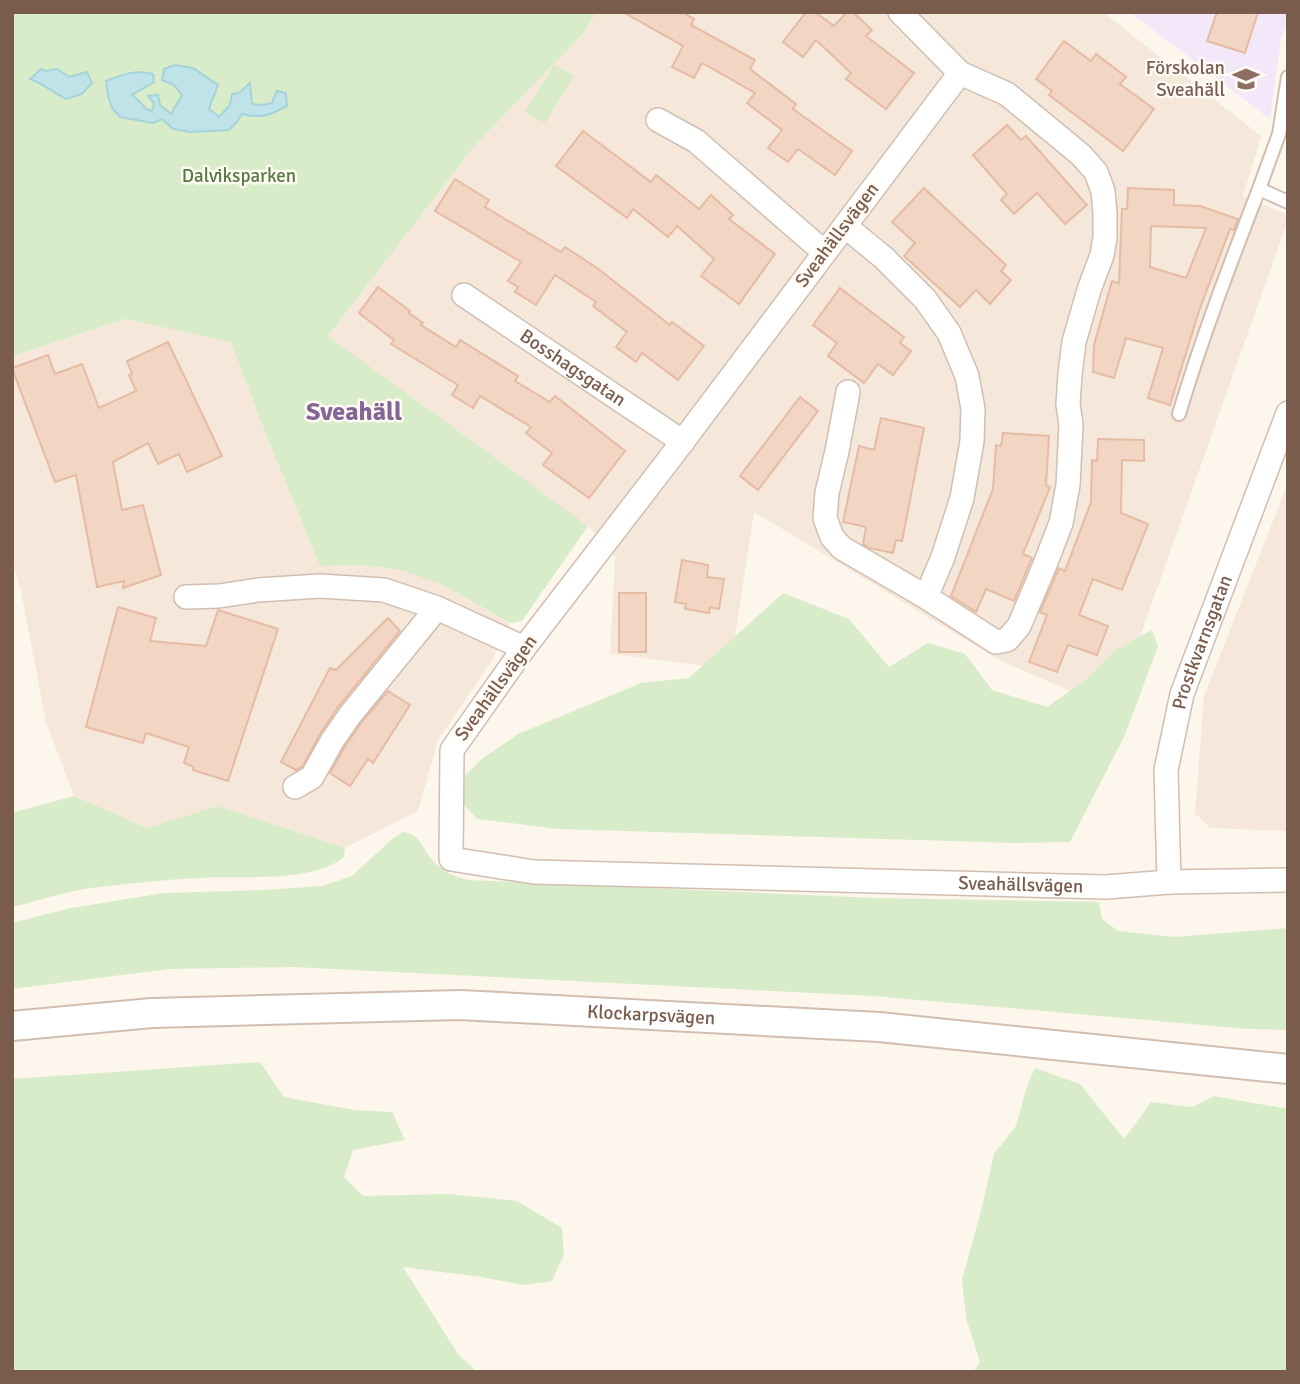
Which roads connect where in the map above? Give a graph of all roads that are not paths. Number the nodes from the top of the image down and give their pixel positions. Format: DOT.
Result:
graph roads {
  1 [pos="901,12"];
  2 [pos="960,73"];
  3 [pos="1288,77"];
  4 [pos="658,120"];
  5 [pos="1259,189"];
  6 [pos="1288,202"];
  7 [pos="845,226"];
  8 [pos="824,252"];
  9 [pos="464,295"];
  10 [pos="848,392"];
  11 [pos="1288,413"];
  12 [pos="1180,414"];
  13 [pos="683,442"];
  14 [pos="186,597"];
  15 [pos="926,597"];
  16 [pos="437,608"];
  17 [pos="524,648"];
  18 [pos="295,788"];
  19 [pos="1288,880"];
  20 [pos="1169,882"];
  21 [pos="12,1026"];
  22 [pos="1288,1069"];
  1 -- 2 [label="street"];
  2 -- 7 [label="street, Sveahällsvägen"];
  2 -- 15 [label="street"];
  3 -- 5 [label="lane"];
  4 -- 8 [label="street"];
  5 -- 6 [label="lane"];
  5 -- 12 [label="lane"];
  7 -- 8 [label="street, Sveahällsvägen"];
  7 -- 15 [label="street"];
  8 -- 13 [label="street, Sveahällsvägen"];
  9 -- 13 [label="street, Bosshagsgatan"];
  10 -- 15 [label="street"];
  11 -- 20 [label="street, Prostkvarnsgatan"];
  13 -- 17 [label="street, Sveahällsvägen"];
  14 -- 16 [label="street"];
  16 -- 17 [label="street"];
  16 -- 18 [label="street"];
  17 -- 20 [label="street, Sveahällsvägen"];
  19 -- 20 [label="street, Sveahällsvägen"];
  21 -- 22 [label="street, Klockarpsvägen"];
}
